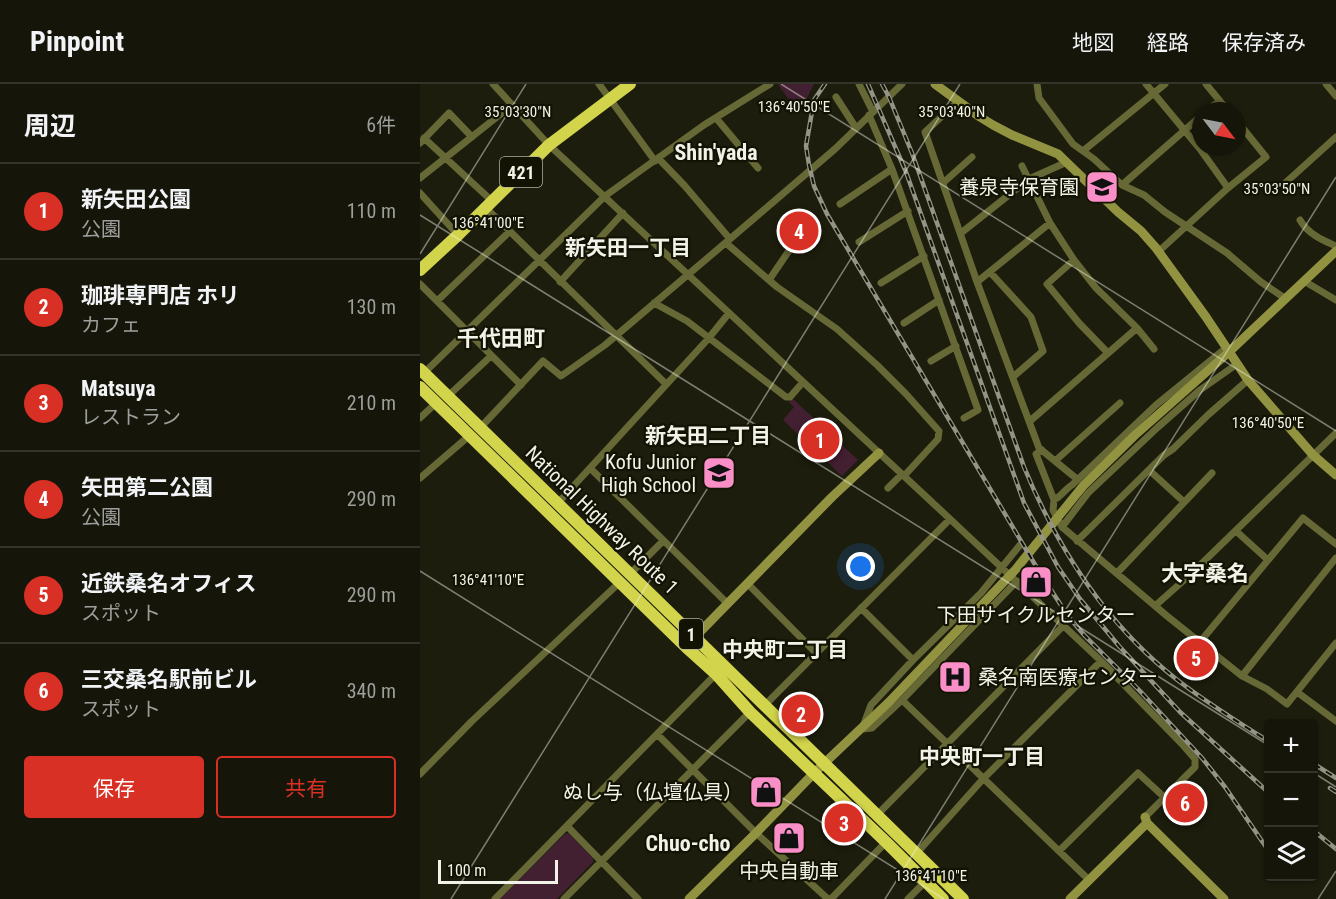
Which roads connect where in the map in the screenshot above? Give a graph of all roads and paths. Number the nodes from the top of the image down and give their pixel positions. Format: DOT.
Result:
graph roads {
  1 [pos="493,84"];
  2 [pos="599,84"];
  3 [pos="630,84"];
  4 [pos="770,84"];
  5 [pos="859,84"];
  6 [pos="902,84"];
  7 [pos="935,84"];
  8 [pos="1037,84"];
  9 [pos="1146,84"];
  10 [pos="1165,84"];
  11 [pos="1206,84"];
  12 [pos="1326,84"];
  13 [pos="1153,93"];
  14 [pos="1336,96"];
  15 [pos="836,97"];
  16 [pos="609,100"];
  17 [pos="1220,101"];
  18 [pos="512,105"];
  19 [pos="953,106"];
  20 [pos="871,114"];
  21 [pos="716,118"];
  22 [pos="1192,123"];
  23 [pos="856,128"];
  24 [pos="1184,129"];
  25 [pos="1246,132"];
  26 [pos="472,137"];
  27 [pos="1336,137"];
  28 [pos="422,140"];
  29 [pos="549,145"];
  30 [pos="1083,151"];
  31 [pos="972,157"];
  32 [pos="446,158"];
  33 [pos="657,159"];
  34 [pos="1067,162"];
  35 [pos="1022,166"];
  36 [pos="758,168"];
  37 [pos="892,169"];
  38 [pos="420,178"];
  39 [pos="1029,179"];
  40 [pos="943,183"];
  41 [pos="1122,185"];
  42 [pos="1283,185"];
  43 [pos="1228,188"];
  44 [pos="420,193"];
  45 [pos="605,196"];
  46 [pos="840,204"];
  47 [pos="489,205"];
  48 [pos="908,211"];
  49 [pos="623,213"];
  50 [pos="1300,220"];
  51 [pos="1050,223"];
  52 [pos="1186,226"];
  53 [pos="509,232"];
  54 [pos="961,233"];
  55 [pos="458,235"];
  56 [pos="797,239"];
  57 [pos="728,241"];
  58 [pos="860,242"];
  59 [pos="1336,246"];
  60 [pos="1336,251"];
  61 [pos="1158,252"];
  62 [pos="924,256"];
  63 [pos="1074,260"];
  64 [pos="539,261"];
  65 [pos="420,270"];
  66 [pos="990,272"];
  67 [pos="689,275"];
  68 [pos="769,280"];
  69 [pos="1304,281"];
  70 [pos="560,282"];
  71 [pos="977,282"];
  72 [pos="881,283"];
  73 [pos="420,284"];
  74 [pos="1287,299"];
  75 [pos="939,300"];
  76 [pos="1336,300"];
  77 [pos="437,301"];
  78 [pos="654,303"];
  79 [pos="729,313"];
  80 [pos="904,323"];
  81 [pos="1137,328"];
  82 [pos="466,331"];
  83 [pos="616,336"];
  84 [pos="708,339"];
  85 [pos="956,346"];
  86 [pos="1154,349"];
  87 [pos="1228,350"];
  88 [pos="1108,353"];
  89 [pos="491,356"];
  90 [pos="931,361"];
  91 [pos="1237,364"];
  92 [pos="422,371"];
  93 [pos="1013,377"];
  94 [pos="1248,380"];
  95 [pos="802,382"];
  96 [pos="666,384"];
  97 [pos="521,385"];
  98 [pos="420,387"];
  99 [pos="448,396"];
  100 [pos="1120,403"];
  101 [pos="435,404"];
  102 [pos="420,418"];
  103 [pos="964,418"];
  104 [pos="1030,421"];
  105 [pos="480,428"];
  106 [pos="1336,433"];
  107 [pos="469,436"];
  108 [pos="1042,450"];
  109 [pos="879,453"];
  110 [pos="1313,455"];
  111 [pos="1056,461"];
  112 [pos="590,468"];
  113 [pos="1149,470"];
  114 [pos="1212,473"];
  115 [pos="903,475"];
  116 [pos="1336,475"];
  117 [pos="420,478"];
  118 [pos="1080,483"];
  119 [pos="888,488"];
  120 [pos="1054,500"];
  121 [pos="1184,502"];
  122 [pos="557,504"];
  123 [pos="950,519"];
  124 [pos="1062,527"];
  125 [pos="1236,531"];
  126 [pos="663,541"];
  127 [pos="1077,541"];
  128 [pos="1336,544"];
  129 [pos="1020,545"];
  130 [pos="1336,558"];
  131 [pos="1268,560"];
  132 [pos="1002,567"];
  133 [pos="1117,573"];
  134 [pos="630,574"];
  135 [pos="1017,581"];
  136 [pos="620,583"];
  137 [pos="748,584"];
  138 [pos="728,604"];
  139 [pos="1156,605"];
  140 [pos="861,608"];
  141 [pos="1063,626"];
  142 [pos="695,638"];
  143 [pos="1200,642"];
  144 [pos="1336,643"];
  145 [pos="686,647"];
  146 [pos="816,653"];
  147 [pos="913,660"];
  148 [pos="1101,661"];
  149 [pos="716,674"];
  150 [pos="1242,676"];
  151 [pos="1297,693"];
  152 [pos="902,700"];
  153 [pos="764,706"];
  154 [pos="750,712"];
  155 [pos="1336,721"];
  156 [pos="862,729"];
  157 [pos="658,735"];
  158 [pos="947,744"];
  159 [pos="825,763"];
  160 [pos="693,770"];
  161 [pos="814,773"];
  162 [pos="420,774"];
  163 [pos="983,779"];
  164 [pos="1164,796"];
  165 [pos="877,815"];
  166 [pos="1146,820"];
  167 [pos="567,826"];
  168 [pos="756,833"];
  169 [pos="886,842"];
  170 [pos="1059,851"];
  171 [pos="916,854"];
  172 [pos="601,862"];
  173 [pos="1089,880"];
  174 [pos="926,882"];
  175 [pos="495,899"];
  176 [pos="564,899"];
  177 [pos="638,899"];
  178 [pos="689,899"];
  179 [pos="830,899"];
  180 [pos="908,899"];
  181 [pos="943,899"];
  182 [pos="963,899"];
  183 [pos="1070,899"];
  184 [pos="1224,899"];
  1 -- 18 [label="street"];
  2 -- 16 [label="street"];
  3 -- 16 [label="highway, 421"];
  4 -- 21 [label="street"];
  5 -- 20 [label="street"];
  6 -- 20 [label="street"];
  7 -- 34 [label="street"];
  8 -- 30 [label="street"];
  9 -- 13 [label="street"];
  10 -- 13 [label="street"];
  11 -- 17 [label="street"];
  12 -- 14 [label="street"];
  13 -- 24 [label="street"];
  13 -- 30 [label="street"];
  15 -- 23 [label="street"];
  16 -- 29 [label="highway, 421"];
  16 -- 33 [label="street"];
  18 -- 26 [label="street"];
  18 -- 29 [label="street"];
  19 -- 40 [label="street"];
  20 -- 23 [label="street"];
  20 -- 37 [label="street"];
  21 -- 33 [label="street"];
  21 -- 36 [label="street"];
  22 -- 24 [label="street"];
  23 -- 57 [label="street"];
  24 -- 41 [label="street"];
  24 -- 43 [label="street"];
  25 -- 43 [label="street"];
  26 -- 28 [label="street"];
  26 -- 32 [label="street"];
  27 -- 42 [label="street"];
  28 -- 32 [label="street"];
  29 -- 45 [label="street"];
  29 -- 47 [label="highway, 421"];
  30 -- 41 [label="street"];
  31 -- 40 [label="street"];
  32 -- 38 [label="street"];
  32 -- 47 [label="street"];
  33 -- 45 [label="street"];
  33 -- 57 [label="street"];
  34 -- 39 [label="street"];
  34 -- 61 [label="street"];
  35 -- 39 [label="street"];
  37 -- 46 [label="street"];
  37 -- 48 [label="street"];
  39 -- 51 [label="street"];
  39 -- 54 [label="street"];
  40 -- 54 [label="street"];
  41 -- 52 [label="street"];
  43 -- 52 [label="street"];
  44 -- 55 [label="street"];
  45 -- 49 [label="street"];
  45 -- 64 [label="street"];
  47 -- 53 [label="street"];
  47 -- 55 [label="highway, 421"];
  48 -- 58 [label="street"];
  48 -- 62 [label="street"];
  49 -- 67 [label="street"];
  49 -- 70 [label="street"];
  50 -- 59 [label="street"];
  51 -- 63 [label="street"];
  51 -- 66 [label="street"];
  52 -- 61 [label="street"];
  52 -- 74 [label="street"];
  53 -- 64 [label="street"];
  53 -- 77 [label="street"];
  54 -- 71 [label="street"];
  55 -- 65 [label="highway, 421"];
  56 -- 68 [label="street"];
  57 -- 67 [label="street"];
  57 -- 68 [label="street"];
  60 -- 69 [label="street"];
  61 -- 87 [label="street"];
  62 -- 72 [label="street"];
  62 -- 75 [label="street"];
  63 -- 81 [label="street"];
  63 -- 88 [label="street"];
  64 -- 70 [label="street"];
  64 -- 82 [label="street"];
  66 -- 71 [label="street"];
  66 -- 93 [label="street"];
  67 -- 78 [label="street"];
  67 -- 79 [label="street"];
  68 -- 115 [label="street"];
  69 -- 74 [label="street"];
  69 -- 76 [label="street"];
  70 -- 83 [label="street"];
  71 -- 93 [label="street"];
  73 -- 77 [label="street"];
  74 -- 87 [label="street"];
  75 -- 80 [label="street"];
  75 -- 85 [label="street"];
  77 -- 82 [label="street"];
  78 -- 83 [label="street"];
  78 -- 84 [label="street"];
  79 -- 84 [label="street"];
  79 -- 95 [label="street"];
  81 -- 86 [label="street"];
  81 -- 88 [label="street"];
  82 -- 89 [label="street"];
  82 -- 92 [label="street"];
  83 -- 96 [label="street"];
  83 -- 97 [label="street"];
  84 -- 95 [label="street"];
  84 -- 96 [label="street"];
  85 -- 90 [label="street"];
  85 -- 103 [label="street"];
  87 -- 91 [label="street"];
  87 -- 118 [label="street"];
  88 -- 104 [label="street"];
  89 -- 97 [label="street"];
  89 -- 99 [label="street"];
  91 -- 94 [label="street"];
  91 -- 124 [label="street"];
  92 -- 99 [label="highway, National Highway Route 1 / 1"];
  93 -- 104 [label="street"];
  94 -- 110 [label="street"];
  94 -- 113 [label="street"];
  95 -- 109 [label="street"];
  96 -- 112 [label="street"];
  97 -- 105 [label="street"];
  98 -- 101 [label="highway, National Highway Route 1 / 1"];
  99 -- 105 [label="highway, National Highway Route 1 / 1"];
  100 -- 111 [label="street"];
  101 -- 102 [label="street"];
  101 -- 107 [label="highway, National Highway Route 1 / 1"];
  104 -- 108 [label="street"];
  105 -- 122 [label="highway, National Highway Route 1 / 1"];
  106 -- 110 [label="street"];
  107 -- 117 [label="street"];
  107 -- 136 [label="highway, National Highway Route 1 / 1"];
  108 -- 111 [label="street"];
  108 -- 120 [label="street"];
  109 -- 115 [label="street"];
  109 -- 137 [label="street"];
  110 -- 116 [label="street"];
  110 -- 125 [label="street"];
  111 -- 118 [label="street"];
  112 -- 122 [label="street"];
  112 -- 126 [label="street"];
  113 -- 121 [label="street"];
  113 -- 127 [label="street"];
  114 -- 121 [label="street"];
  115 -- 119 [label="street"];
  115 -- 123 [label="street"];
  118 -- 120 [label="street"];
  118 -- 156 [label="street"];
  120 -- 124 [label="street"];
  121 -- 133 [label="street"];
  122 -- 134 [label="highway, National Highway Route 1 / 1"];
  123 -- 132 [label="street"];
  123 -- 140 [label="street"];
  124 -- 127 [label="street"];
  125 -- 131 [label="street"];
  125 -- 139 [label="street"];
  126 -- 134 [label="street"];
  126 -- 138 [label="street"];
  127 -- 133 [label="street"];
  128 -- 131 [label="street"];
  129 -- 132 [label="street"];
  130 -- 150 [label="street"];
  131 -- 143 [label="street"];
  132 -- 135 [label="street"];
  132 -- 147 [label="street"];
  133 -- 139 [label="street"];
  134 -- 142 [label="highway, National Highway Route 1 / 1"];
  135 -- 141 [label="street"];
  135 -- 152 [label="street"];
  136 -- 145 [label="highway, National Highway Route 1 / 1"];
  136 -- 162 [label="street"];
  137 -- 138 [label="street"];
  137 -- 146 [label="street"];
  138 -- 142 [label="street"];
  139 -- 143 [label="street"];
  140 -- 146 [label="street"];
  140 -- 147 [label="street"];
  141 -- 148 [label="street"];
  141 -- 158 [label="street"];
  142 -- 145 [label="street"];
  142 -- 153 [label="highway, National Highway Route 1 / 1"];
  143 -- 150 [label="street"];
  144 -- 151 [label="street"];
  145 -- 149 [label="highway, National Highway Route 1 / 1"];
  146 -- 153 [label="street"];
  147 -- 156 [label="street"];
  148 -- 163 [label="street"];
  148 -- 164 [label="street"];
  149 -- 154 [label="highway, National Highway Route 1 / 1"];
  149 -- 157 [label="street"];
  150 -- 151 [label="street"];
  151 -- 155 [label="street"];
  152 -- 156 [label="street"];
  152 -- 158 [label="street"];
  153 -- 159 [label="highway, National Highway Route 1 / 1"];
  154 -- 160 [label="street"];
  154 -- 161 [label="highway, National Highway Route 1 / 1"];
  156 -- 159 [label="street"];
  157 -- 160 [label="street"];
  157 -- 167 [label="street"];
  158 -- 163 [label="street"];
  158 -- 165 [label="street"];
  159 -- 161 [label="street"];
  159 -- 165 [label="highway, National Highway Route 1 / 1"];
  160 -- 168 [label="street"];
  160 -- 172 [label="street"];
  161 -- 168 [label="street"];
  161 -- 169 [label="highway, National Highway Route 1 / 1"];
  163 -- 170 [label="street"];
  163 -- 171 [label="street"];
  164 -- 166 [label="street"];
  164 -- 170 [label="street"];
  165 -- 171 [label="highway, National Highway Route 1 / 1"];
  166 -- 173 [label="street"];
  166 -- 184 [label="street"];
  167 -- 172 [label="street"];
  167 -- 175 [label="street"];
  168 -- 178 [label="street"];
  168 -- 179 [label="street"];
  169 -- 174 [label="highway, National Highway Route 1 / 1"];
  169 -- 179 [label="street"];
  170 -- 173 [label="street"];
  171 -- 182 [label="highway, National Highway Route 1 / 1"];
  172 -- 176 [label="street"];
  172 -- 177 [label="street"];
  173 -- 183 [label="street"];
  174 -- 180 [label="street"];
  174 -- 181 [label="highway, National Highway Route 1 / 1"];
}
